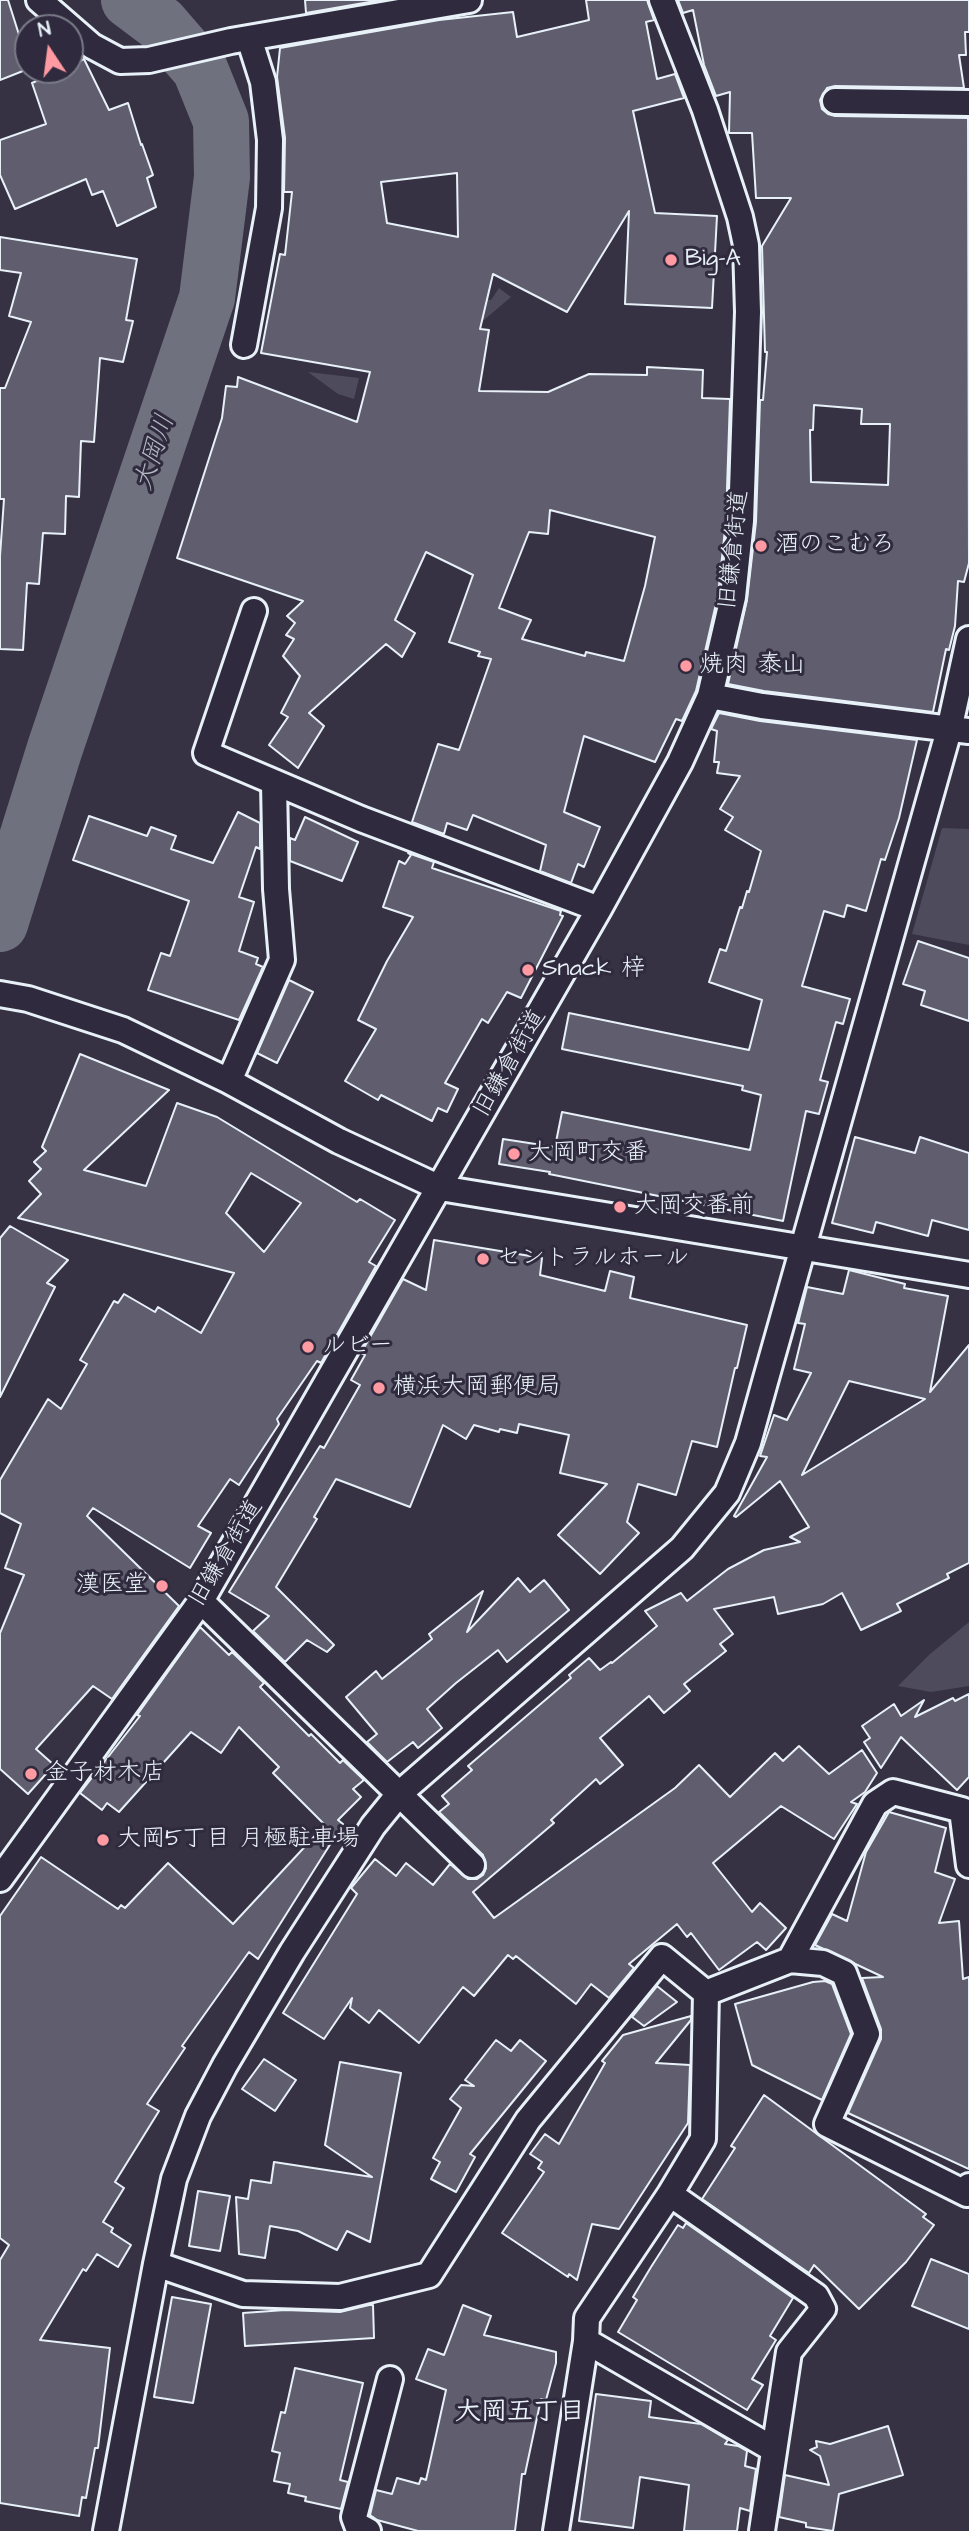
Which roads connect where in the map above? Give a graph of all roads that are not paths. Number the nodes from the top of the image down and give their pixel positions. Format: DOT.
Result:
graph roads {
  1 [pos="39,0"];
  2 [pos="469,0"];
  3 [pos="662,0"];
  4 [pos="240,40"];
  5 [pos="835,101"];
  6 [pos="969,103"];
  7 [pos="244,345"];
  8 [pos="254,611"];
  9 [pos="969,639"];
  10 [pos="710,696"];
  11 [pos="959,730"];
  12 [pos="274,783"];
  13 [pos="599,909"];
  14 [pos="0,994"];
  15 [pos="229,1081"];
  16 [pos="440,1188"];
  17 [pos="803,1247"];
  18 [pos="969,1275"];
  19 [pos="201,1601"];
  20 [pos="400,1794"];
  21 [pos="472,1865"];
  22 [pos="969,1865"];
  23 [pos="0,1879"];
  24 [pos="790,1960"];
  25 [pos="706,1993"];
  26 [pos="969,2186"];
  27 [pos="670,2194"];
  28 [pos="156,2264"];
  29 [pos="586,2341"];
  30 [pos="390,2379"];
  31 [pos="773,2449"];
  32 [pos="106,2531"];
  33 [pos="368,2531"];
  34 [pos="556,2531"];
  35 [pos="762,2531"];
  1 -- 4 [label="street"];
  2 -- 4 [label="street"];
  3 -- 10 [label="street, 旧鎌倉街道"];
  4 -- 7 [label="street"];
  5 -- 6 [label="street"];
  8 -- 12 [label="street"];
  9 -- 11 [label="street"];
  10 -- 11 [label="street"];
  10 -- 13 [label="street, 旧鎌倉街道"];
  11 -- 17 [label="street"];
  12 -- 13 [label="street"];
  12 -- 15 [label="street"];
  13 -- 16 [label="street, 旧鎌倉街道"];
  14 -- 15 [label="street"];
  15 -- 16 [label="street"];
  16 -- 17 [label="street"];
  16 -- 19 [label="street, 旧鎌倉街道"];
  17 -- 18 [label="street"];
  17 -- 20 [label="street"];
  19 -- 20 [label="street"];
  19 -- 23 [label="street, 旧鎌倉街道"];
  20 -- 21 [label="street"];
  20 -- 28 [label="street"];
  22 -- 24 [label="street"];
  24 -- 25 [label="street"];
  24 -- 26 [label="street"];
  25 -- 27 [label="street"];
  25 -- 28 [label="street"];
  27 -- 29 [label="street"];
  27 -- 31 [label="street"];
  28 -- 32 [label="street"];
  29 -- 31 [label="street"];
  29 -- 34 [label="street"];
  30 -- 33 [label="street"];
  31 -- 35 [label="street"];
}
